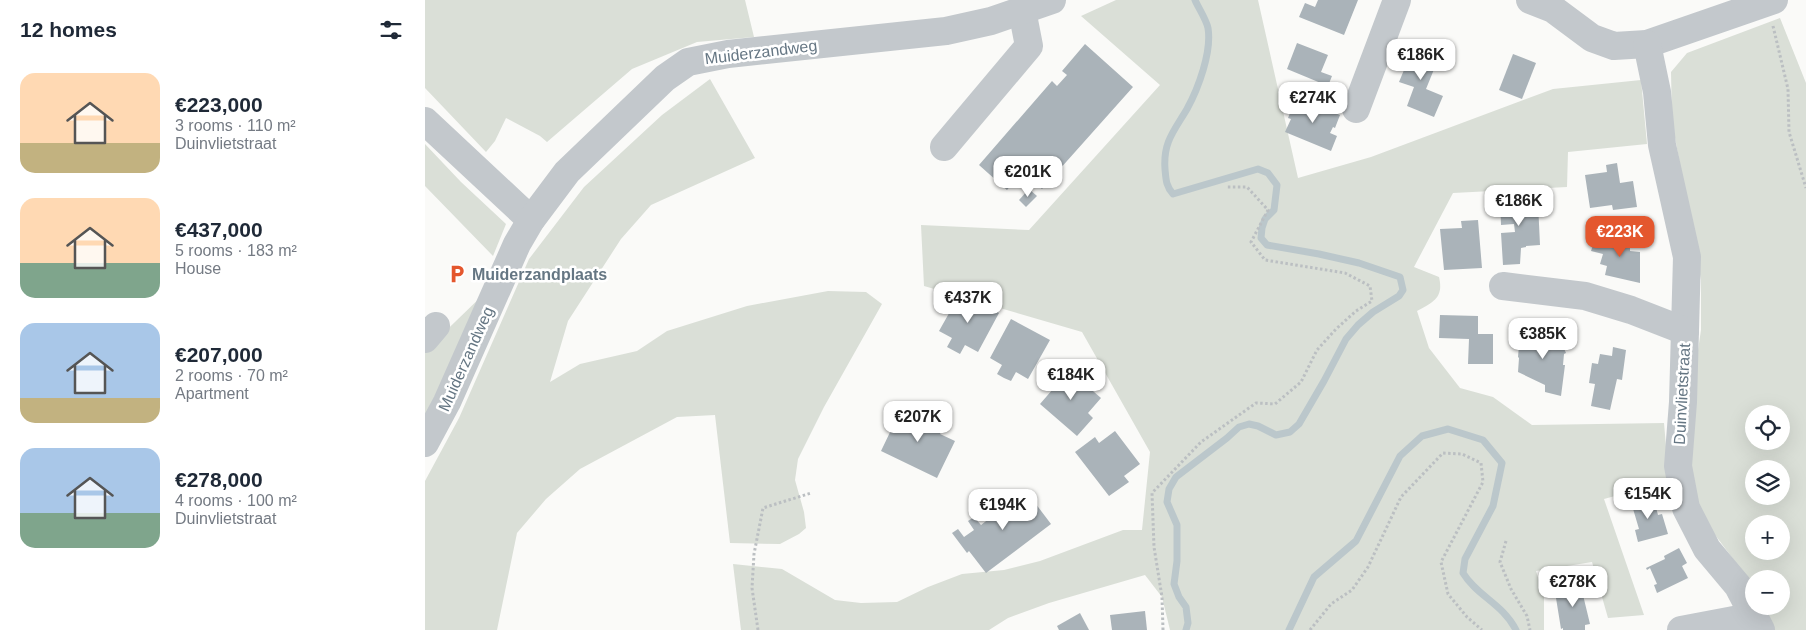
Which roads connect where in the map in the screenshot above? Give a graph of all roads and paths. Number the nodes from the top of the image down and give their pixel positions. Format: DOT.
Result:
graph roads {
  1 [pos="1052,0"];
  2 [pos="1397,0"];
  3 [pos="1531,0"];
  4 [pos="1770,1"];
  5 [pos="1022,10"];
  6 [pos="1647,44"];
  7 [pos="1356,109"];
  8 [pos="425,121"];
  9 [pos="944,147"];
  10 [pos="1227,187"];
  11 [pos="1806,188"];
  12 [pos="531,220"];
  13 [pos="1503,286"];
  14 [pos="1685,331"];
  15 [pos="425,443"];
  16 [pos="811,492"];
  17 [pos="1506,541"];
  18 [pos="1758,623"];
  19 [pos="758,630"];
  20 [pos="1163,630"];
  21 [pos="1310,630"];
  22 [pos="1483,630"];
  23 [pos="1530,630"];
  24 [pos="1681,630"];
  1 -- 5 [label="street, Muiderzandweg"];
  2 -- 7 [label="street"];
  3 -- 6 [label="street"];
  4 -- 6 [label="street"];
  4 -- 11 [label="path"];
  5 -- 9 [label="street"];
  5 -- 12 [label="street, Muiderzandweg"];
  6 -- 14 [label="street, Duinvlietstraat"];
  8 -- 12 [label="street"];
  10 -- 20 [label="path"];
  12 -- 15 [label="street, Muiderzandweg"];
  13 -- 14 [label="street, Duinvlietstraat"];
  14 -- 18 [label="street, Duinvlietstraat"];
  16 -- 19 [label="path"];
  17 -- 23 [label="path"];
  18 -- 24 [label="street, Duinvlietstraat"];
  21 -- 22 [label="path"];
}
